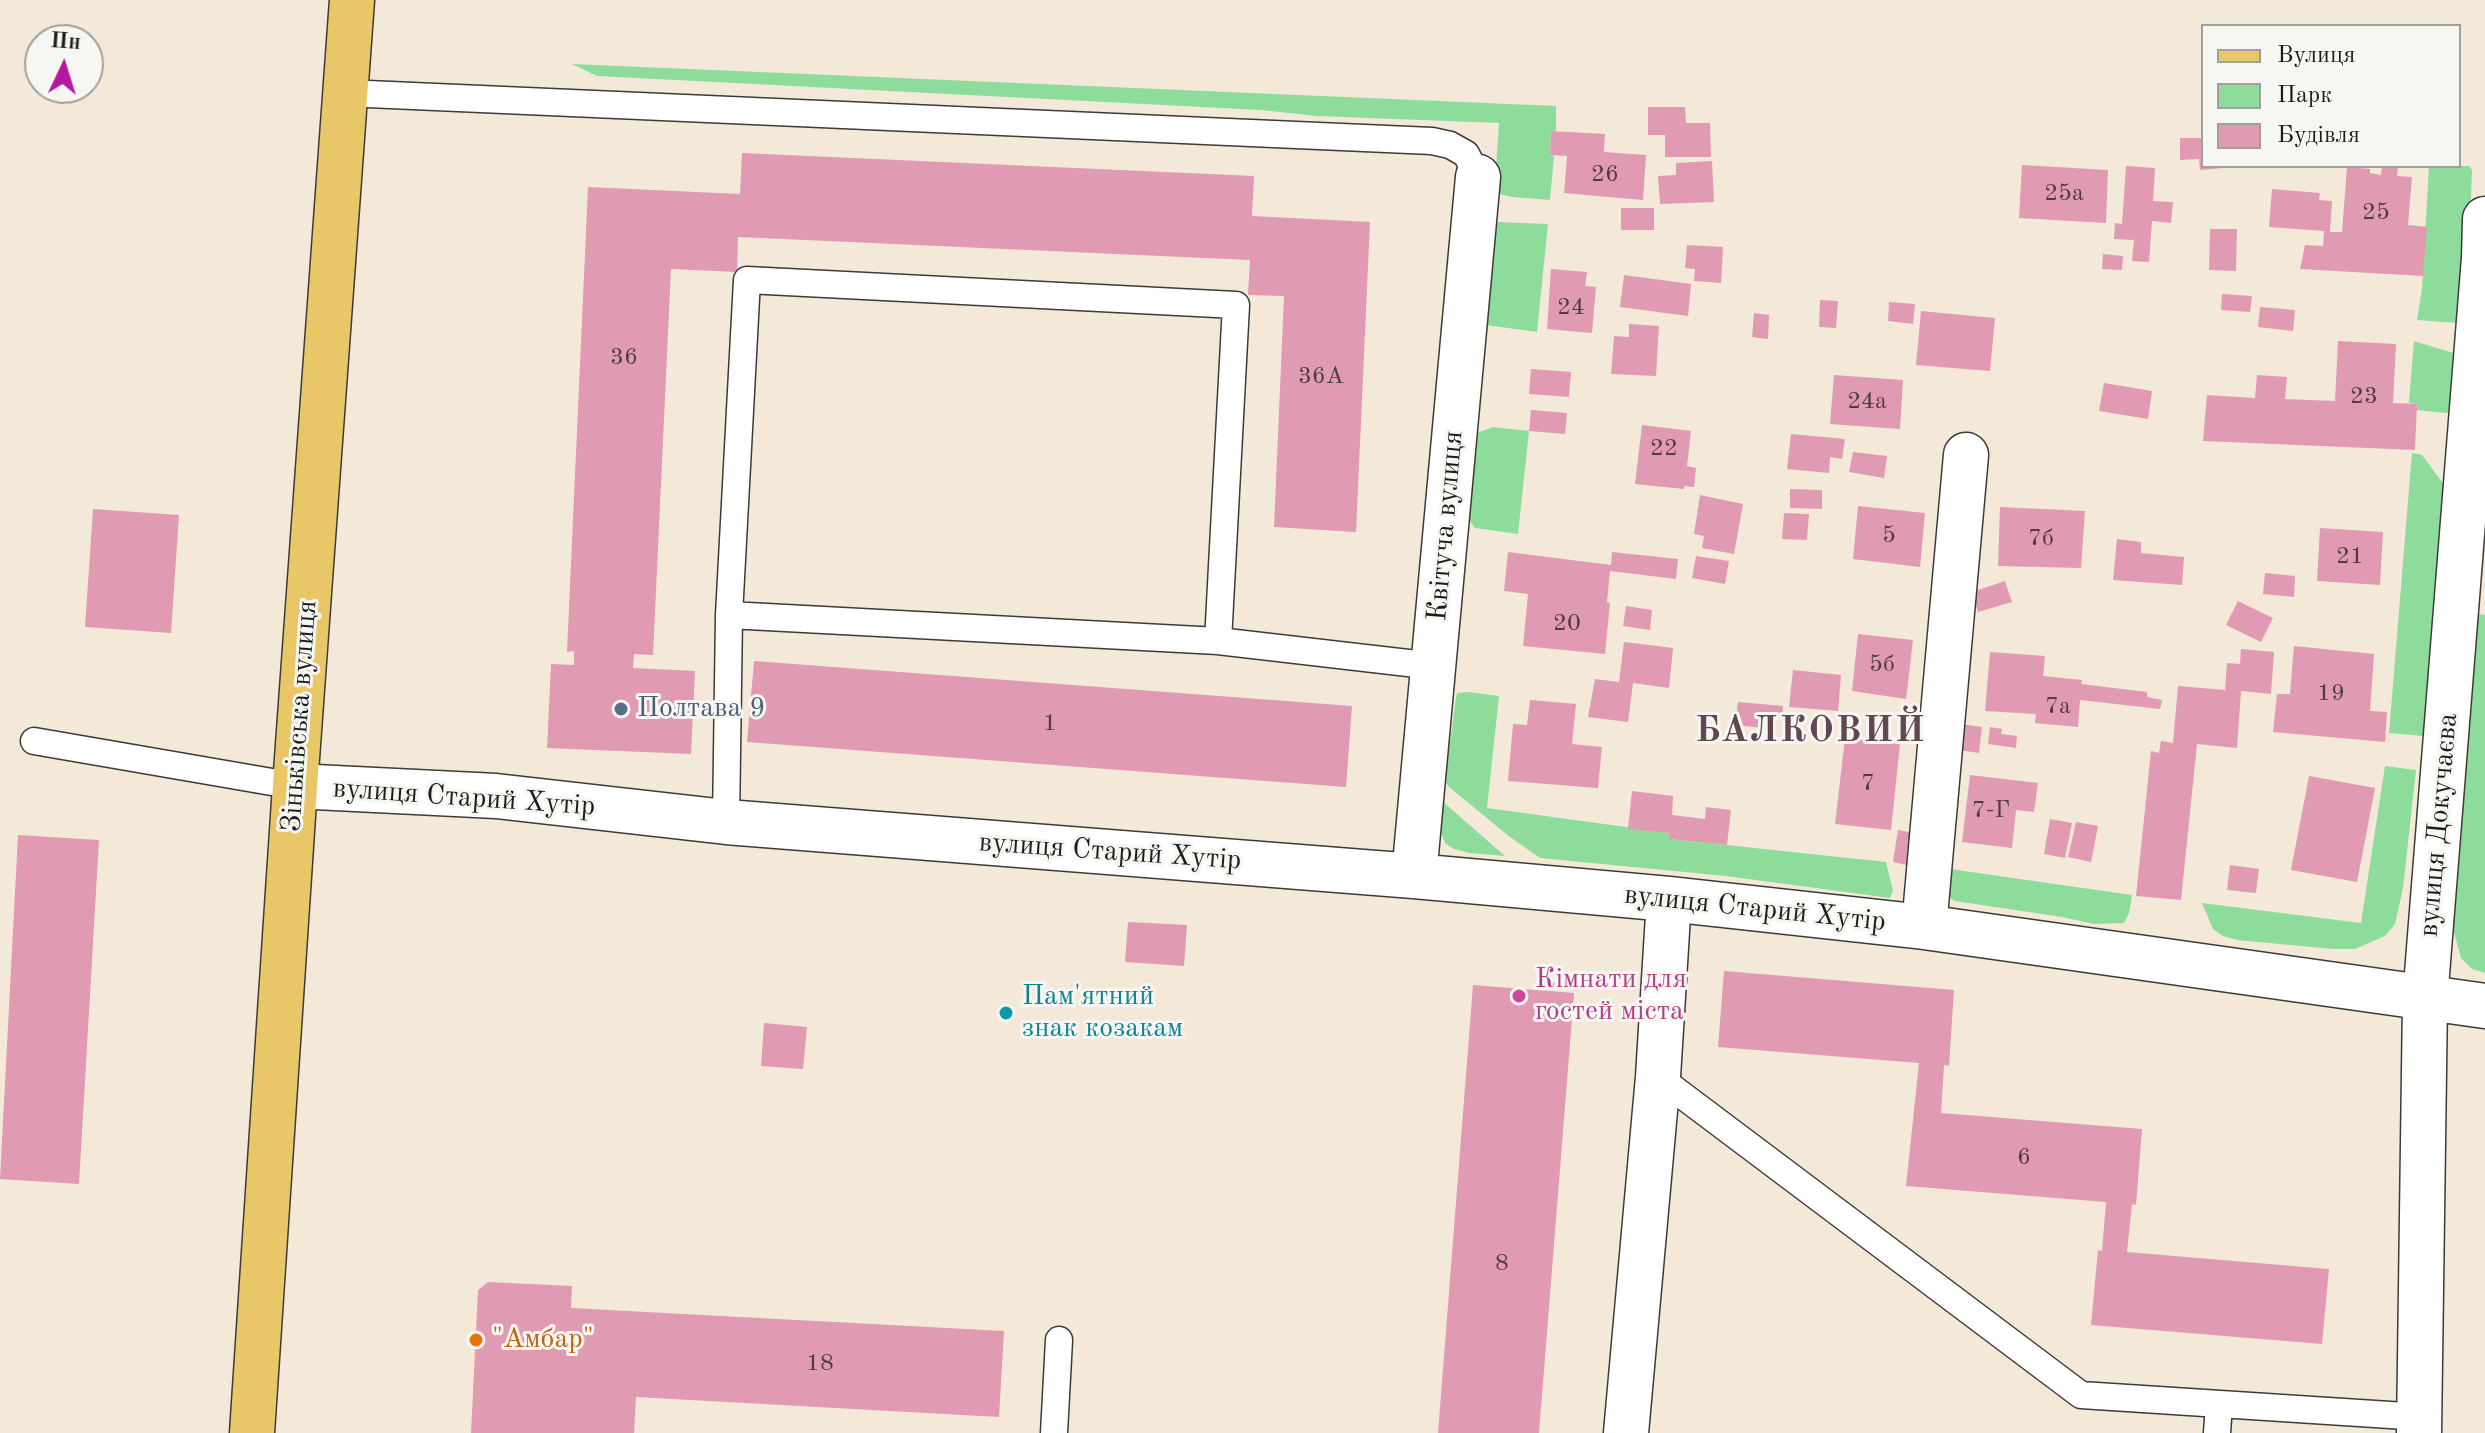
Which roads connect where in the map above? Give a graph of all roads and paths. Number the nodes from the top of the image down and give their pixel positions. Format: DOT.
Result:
graph roads {
  1 [pos="352,0"];
  2 [pos="345,93"];
  3 [pos="1478,177"];
  4 [pos="2485,219"];
  5 [pos="2485,258"];
  6 [pos="1966,455"];
  7 [pos="729,615"];
  8 [pos="1218,641"];
  9 [pos="1434,666"];
  10 [pos="34,741"];
  11 [pos="295,786"];
  12 [pos="726,822"];
  13 [pos="1414,876"];
  14 [pos="1669,899"];
  15 [pos="1924,927"];
  16 [pos="2425,999"];
  17 [pos="2485,1006"];
  18 [pos="1658,1077"];
  19 [pos="1059,1340"];
  20 [pos="2219,1404"];
  21 [pos="2420,1425"];
  22 [pos="252,1433"];
  23 [pos="1054,1433"];
  24 [pos="1626,1433"];
  25 [pos="2217,1433"];
  1 -- 2 [label="main road, Зіньківська вулиця"];
  2 -- 3 [label="lane"];
  2 -- 11 [label="main road, Зіньківська вулиця"];
  3 -- 9 [label="street, Квітуча вулиця"];
  4 -- 5 [label="street, вулиця Докучаєва"];
  5 -- 16 [label="street, вулиця Докучаєва"];
  6 -- 15 [label="street, вулиця Старий Хутір"];
  7 -- 8 [label="lane"];
  7 -- 8 [label="lane"];
  7 -- 12 [label="lane"];
  8 -- 9 [label="lane"];
  9 -- 13 [label="street, Квітуча вулиця"];
  10 -- 11 [label="lane"];
  11 -- 12 [label="street, вулиця Старий Хутір"];
  11 -- 22 [label="main road, Зіньківська вулиця"];
  12 -- 13 [label="street, вулиця Старий Хутір"];
  13 -- 14 [label="street, вулиця Старий Хутір"];
  14 -- 15 [label="street, вулиця Старий Хутір"];
  14 -- 18 [label="street"];
  15 -- 16 [label="street, вулиця Старий Хутір"];
  16 -- 17 [label="street, вулиця Старий Хутір"];
  16 -- 21 [label="street, вулиця Докучаєва"];
  18 -- 20 [label="lane"];
  18 -- 24 [label="street"];
  19 -- 23 [label="lane"];
  20 -- 21 [label="lane"];
  20 -- 25 [label="lane"];
}
